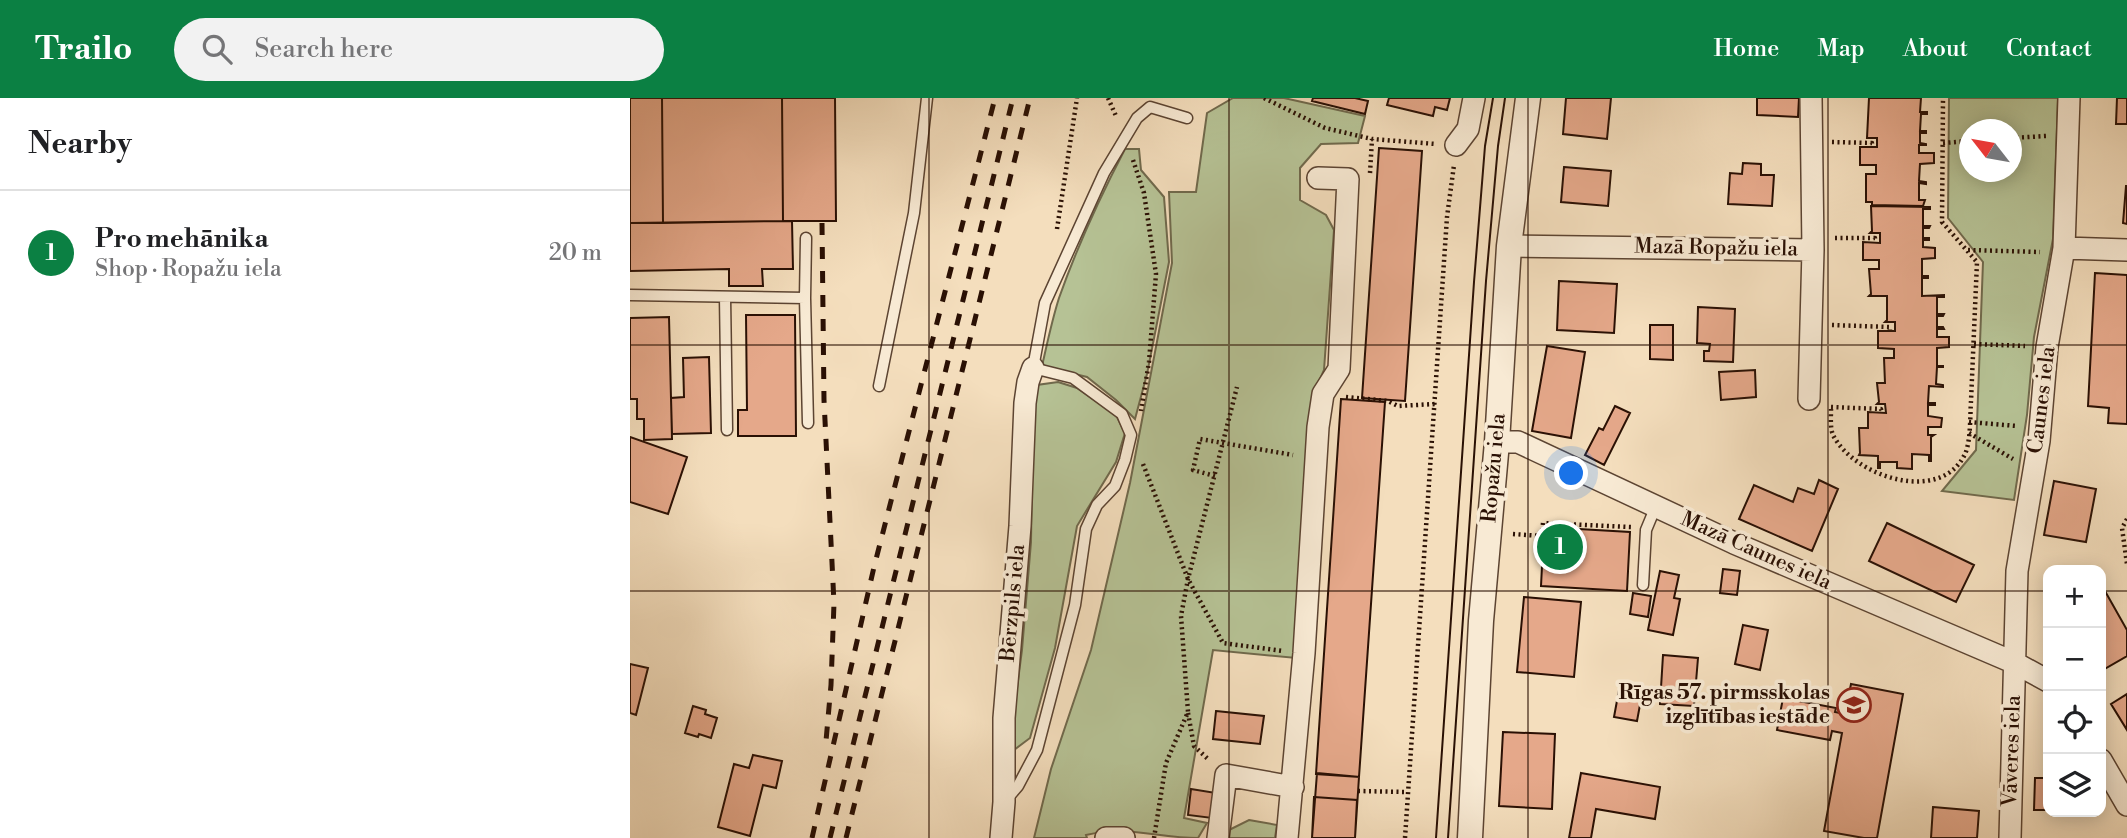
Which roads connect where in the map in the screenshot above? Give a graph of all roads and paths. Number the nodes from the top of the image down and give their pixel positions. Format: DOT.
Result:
graph roads {
  1 [pos="927,98"];
  2 [pos="1077,98"];
  3 [pos="1108,98"];
  4 [pos="1264,98"];
  5 [pos="1474,98"];
  6 [pos="1528,98"];
  7 [pos="1811,98"];
  8 [pos="1943,98"];
  9 [pos="2069,98"];
  10 [pos="1187,118"];
  11 [pos="2069,134"];
  12 [pos="1126,137"];
  13 [pos="2022,137"];
  14 [pos="1811,142"];
  15 [pos="1959,142"];
  16 [pos="1944,143"];
  17 [pos="1456,145"];
  18 [pos="1872,147"];
  19 [pos="1318,178"];
  20 [pos="1056,235"];
  21 [pos="806,237"];
  22 [pos="1875,243"];
  23 [pos="1813,244"];
  24 [pos="1509,246"];
  25 [pos="2064,248"];
  26 [pos="1967,250"];
  27 [pos="2127,250"];
  28 [pos="630,295"];
  29 [pos="725,297"];
  30 [pos="806,299"];
  31 [pos="1811,325"];
  32 [pos="1890,331"];
  33 [pos="1973,344"];
  34 [pos="2047,347"];
  35 [pos="1033,368"];
  36 [pos="879,386"];
  37 [pos="1237,387"];
  38 [pos="1323,394"];
  39 [pos="1809,399"];
  40 [pos="1435,404"];
  41 [pos="1831,407"];
  42 [pos="1881,413"];
  43 [pos="1969,422"];
  44 [pos="808,424"];
  45 [pos="2039,428"];
  46 [pos="727,430"];
  47 [pos="1969,433"];
  48 [pos="1131,435"];
  49 [pos="1497,442"];
  50 [pos="1223,444"];
  51 [pos="1316,458"];
  52 [pos="2033,470"];
  53 [pos="1215,476"];
  54 [pos="1656,506"];
  55 [pos="2127,519"];
  56 [pos="1646,530"];
  57 [pos="1512,534"];
  58 [pos="2127,564"];
  59 [pos="1188,579"];
  60 [pos="1643,585"];
  61 [pos="1304,653"];
  62 [pos="2015,663"];
  63 [pos="2043,678"];
  64 [pos="1188,712"];
  65 [pos="2106,769"];
  66 [pos="1226,775"];
  67 [pos="1293,787"];
  68 [pos="1358,791"];
  69 [pos="1407,792"];
  70 [pos="1004,802"];
  71 [pos="2127,805"];
  72 [pos="1000,838"];
  73 [pos="1106,838"];
  74 [pos="1124,838"];
  75 [pos="1154,838"];
  76 [pos="1218,838"];
  77 [pos="1287,838"];
  78 [pos="1405,838"];
  79 [pos="1470,838"];
  80 [pos="2010,838"];
  1 -- 36 [label="lane"];
  2 -- 20 [label="path"];
  3 -- 12 [label="path"];
  4 -- 17 [label="path"];
  5 -- 17 [label="street"];
  6 -- 24 [label="street, Ropažu iela"];
  7 -- 14 [label="street, Mazā Ropažu iela"];
  8 -- 16 [label="path"];
  9 -- 11 [label="street, Caunes iela"];
  10 -- 12 [label="lane"];
  11 -- 13 [label="path"];
  11 -- 25 [label="street, Caunes iela"];
  12 -- 35 [label="lane"];
  12 -- 48 [label="path"];
  14 -- 18 [label="path"];
  14 -- 23 [label="street, Mazā Ropažu iela"];
  15 -- 16 [label="path"];
  16 -- 26 [label="path"];
  17 -- 40 [label="path"];
  19 -- 38 [label="street"];
  21 -- 30 [label="lane"];
  22 -- 23 [label="path"];
  23 -- 24 [label="street, Mazā Ropažu iela"];
  23 -- 31 [label="street"];
  24 -- 49 [label="street, Ropažu iela"];
  25 -- 26 [label="path"];
  25 -- 27 [label="street"];
  25 -- 34 [label="street, Caunes iela"];
  26 -- 33 [label="path"];
  28 -- 29 [label="lane"];
  29 -- 30 [label="lane"];
  29 -- 46 [label="lane"];
  30 -- 44 [label="lane"];
  31 -- 32 [label="path"];
  31 -- 39 [label="street"];
  33 -- 34 [label="path"];
  33 -- 43 [label="path"];
  34 -- 45 [label="street, Caunes iela"];
  35 -- 48 [label="lane"];
  35 -- 70 [label="street, Bērzpils iela"];
  37 -- 50 [label="path"];
  38 -- 40 [label="path"];
  38 -- 51 [label="street"];
  39 -- 41 [label="path"];
  40 -- 69 [label="path"];
  41 -- 42 [label="path"];
  41 -- 47 [label="path"];
  43 -- 45 [label="path"];
  43 -- 47 [label="path"];
  45 -- 52 [label="street, Caunes iela"];
  47 -- 52 [label="path"];
  48 -- 59 [label="path"];
  48 -- 70 [label="lane"];
  49 -- 54 [label="street, Mazā Caunes iela"];
  49 -- 79 [label="street, Ropažu iela"];
  50 -- 51 [label="path"];
  50 -- 53 [label="path"];
  50 -- 53 [label="path"];
  51 -- 61 [label="street"];
  52 -- 62 [label="street, Caunes iela"];
  53 -- 59 [label="path"];
  54 -- 56 [label="lane"];
  54 -- 62 [label="street, Mazā Caunes iela"];
  55 -- 58 [label="path"];
  56 -- 57 [label="path"];
  56 -- 60 [label="lane"];
  59 -- 61 [label="path"];
  59 -- 64 [label="path"];
  61 -- 67 [label="street"];
  62 -- 63 [label="street"];
  62 -- 80 [label="street, Vāveres iela"];
  64 -- 66 [label="path"];
  64 -- 75 [label="path"];
  65 -- 71 [label="street"];
  66 -- 67 [label="street"];
  66 -- 76 [label="street"];
  67 -- 77 [label="street"];
  68 -- 69 [label="path"];
  69 -- 78 [label="path"];
  70 -- 72 [label="street, Bērzpils iela"];
  73 -- 74 [label="street"];
}
